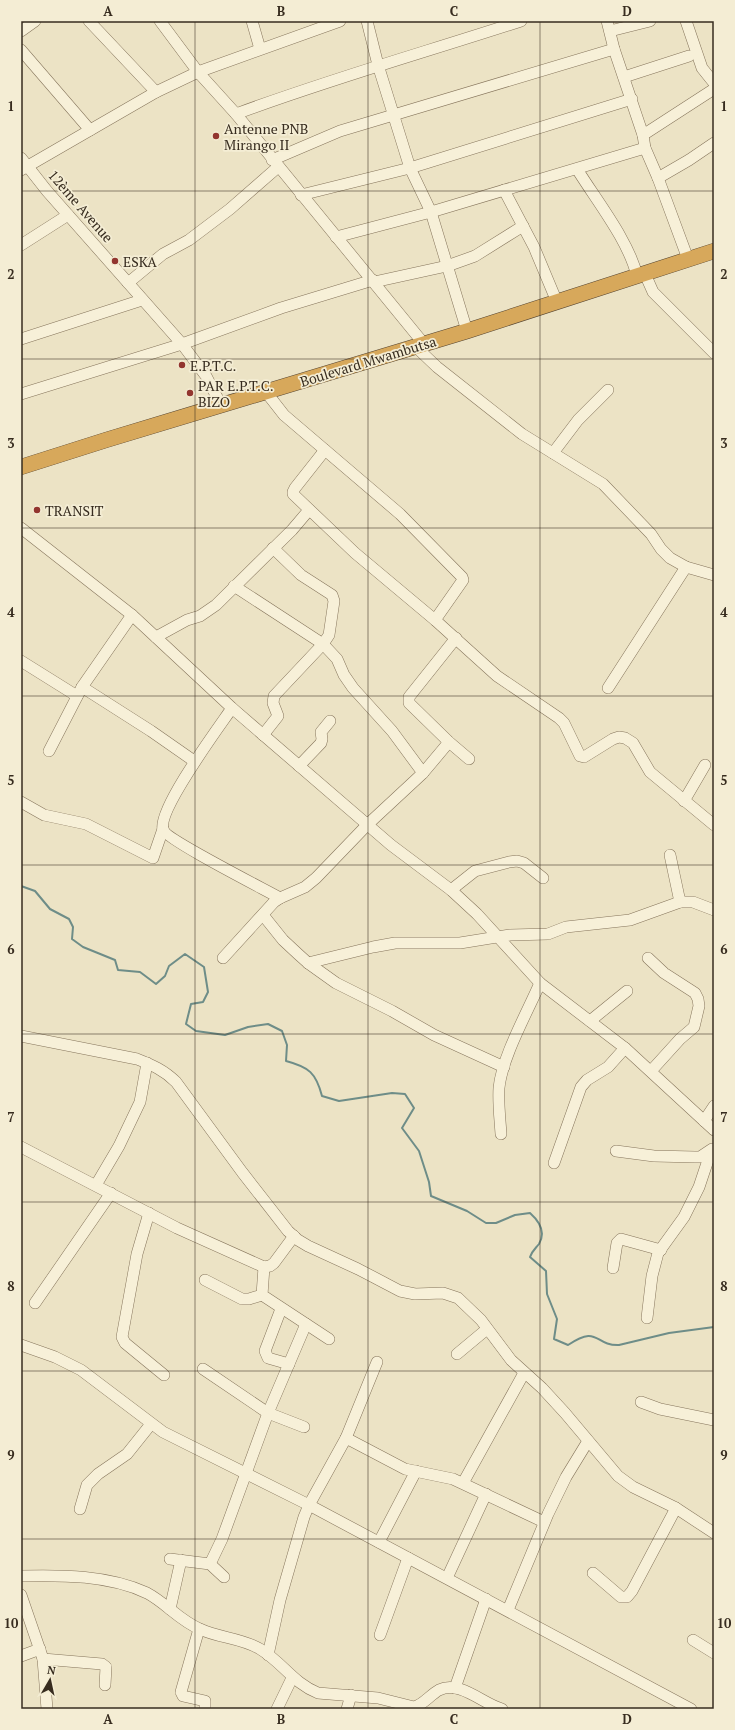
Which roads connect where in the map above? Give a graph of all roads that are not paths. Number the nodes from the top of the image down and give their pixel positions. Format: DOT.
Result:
graph roads {
  1 [pos="35,21"];
  2 [pos="90,21"];
  3 [pos="160,21"];
  4 [pos="252,21"];
  5 [pos="340,21"];
  6 [pos="367,21"];
  7 [pos="521,21"];
  8 [pos="650,21"];
  9 [pos="686,21"];
  10 [pos="312,26"];
  11 [pos="608,26"];
  12 [pos="21,31"];
  13 [pos="260,49"];
  14 [pos="614,49"];
  15 [pos="21,50"];
  16 [pos="689,56"];
  17 [pos="378,65"];
  18 [pos="198,72"];
  19 [pos="624,77"];
  20 [pos="714,83"];
  21 [pos="714,89"];
  22 [pos="156,92"];
  23 [pos="632,99"];
  24 [pos="236,114"];
  25 [pos="394,114"];
  26 [pos="90,130"];
  27 [pos="643,135"];
  28 [pos="714,143"];
  29 [pos="645,148"];
  30 [pos="21,158"];
  31 [pos="275,164"];
  32 [pos="25,168"];
  33 [pos="410,168"];
  34 [pos="577,169"];
  35 [pos="658,178"];
  36 [pos="504,190"];
  37 [pos="301,195"];
  38 [pos="431,212"];
  39 [pos="68,215"];
  40 [pos="522,226"];
  41 [pos="336,237"];
  42 [pos="21,245"];
  43 [pos="714,251"];
  44 [pos="688,259"];
  45 [pos="447,266"];
  46 [pos="641,275"];
  47 [pos="374,281"];
  48 [pos="128,282"];
  49 [pos="142,300"];
  50 [pos="557,302"];
  51 [pos="468,331"];
  52 [pos="21,339"];
  53 [pos="182,344"];
  54 [pos="420,345"];
  55 [pos="714,353"];
  56 [pos="608,390"];
  57 [pos="266,392"];
  58 [pos="21,394"];
  59 [pos="220,406"];
  60 [pos="325,450"];
  61 [pos="552,453"];
  62 [pos="21,467"];
  63 [pos="309,510"];
  64 [pos="21,528"];
  65 [pos="273,548"];
  66 [pos="686,567"];
  67 [pos="714,575"];
  68 [pos="234,586"];
  69 [pos="132,616"];
  70 [pos="435,620"];
  71 [pos="156,638"];
  72 [pos="456,638"];
  73 [pos="323,644"];
  74 [pos="21,662"];
  75 [pos="608,688"];
  76 [pos="79,692"];
  77 [pos="232,708"];
  78 [pos="330,721"];
  79 [pos="263,735"];
  80 [pos="449,742"];
  81 [pos="48,751"];
  82 [pos="469,759"];
  83 [pos="194,761"];
  84 [pos="705,765"];
  85 [pos="299,766"];
  86 [pos="424,773"];
  87 [pos="684,801"];
  88 [pos="21,802"];
  89 [pos="367,825"];
  90 [pos="714,825"];
  91 [pos="163,829"];
  92 [pos="670,855"];
  93 [pos="543,878"];
  94 [pos="451,890"];
  95 [pos="280,898"];
  96 [pos="680,902"];
  97 [pos="714,910"];
  98 [pos="263,915"];
  99 [pos="499,937"];
  100 [pos="223,958"];
  101 [pos="648,958"];
  102 [pos="308,963"];
  103 [pos="540,983"];
  104 [pos="627,991"];
  105 [pos="590,1021"];
  106 [pos="21,1036"];
  107 [pos="625,1048"];
  108 [pos="147,1063"];
  109 [pos="504,1067"];
  110 [pos="651,1071"];
  111 [pos="714,1106"];
  112 [pos="704,1121"];
  113 [pos="714,1130"];
  114 [pos="501,1134"];
  115 [pos="21,1147"];
  116 [pos="712,1149"];
  117 [pos="616,1151"];
  118 [pos="554,1163"];
  119 [pos="96,1185"];
  120 [pos="111,1193"];
  121 [pos="149,1213"];
  122 [pos="294,1236"];
  123 [pos="661,1250"];
  124 [pos="264,1267"];
  125 [pos="613,1268"];
  126 [pos="205,1280"];
  127 [pos="262,1295"];
  128 [pos="36,1303"];
  129 [pos="281,1308"];
  130 [pos="647,1318"];
  131 [pos="306,1324"];
  132 [pos="487,1329"];
  133 [pos="329,1339"];
  134 [pos="21,1345"];
  135 [pos="458,1354"];
  136 [pos="377,1362"];
  137 [pos="289,1364"];
  138 [pos="203,1369"];
  139 [pos="524,1373"];
  140 [pos="164,1376"];
  141 [pos="641,1402"];
  142 [pos="268,1413"];
  143 [pos="714,1420"];
  144 [pos="151,1424"];
  145 [pos="304,1427"];
  146 [pos="346,1438"];
  147 [pos="588,1441"];
  148 [pos="416,1471"];
  149 [pos="244,1474"];
  150 [pos="463,1483"];
  151 [pos="486,1494"];
  152 [pos="309,1505"];
  153 [pos="676,1508"];
  154 [pos="80,1509"];
  155 [pos="544,1522"];
  156 [pos="714,1532"];
  157 [pos="378,1542"];
  158 [pos="408,1558"];
  159 [pos="210,1564"];
  160 [pos="593,1573"];
  161 [pos="21,1576"];
  162 [pos="224,1577"];
  163 [pos="447,1578"];
  164 [pos="21,1595"];
  165 [pos="486,1599"];
  166 [pos="170,1609"];
  167 [pos="508,1610"];
  168 [pos="199,1629"];
  169 [pos="380,1635"];
  170 [pos="693,1640"];
  171 [pos="714,1652"];
  172 [pos="41,1654"];
  173 [pos="268,1655"];
  174 [pos="21,1656"];
  175 [pos="292,1678"];
  176 [pos="105,1685"];
  177 [pos="455,1688"];
  178 [pos="351,1695"];
  179 [pos="414,1708"];
  180 [pos="47,1709"];
  181 [pos="205,1709"];
  182 [pos="277,1709"];
  183 [pos="347,1709"];
  184 [pos="502,1709"];
  185 [pos="691,1709"];
  1 -- 12 [label="street"];
  2 -- 22 [label="street"];
  3 -- 18 [label="street"];
  4 -- 13 [label="street"];
  5 -- 10 [label="street"];
  6 -- 17 [label="street"];
  7 -- 17 [label="street"];
  8 -- 11 [label="street"];
  9 -- 20 [label="street"];
  10 -- 13 [label="street"];
  11 -- 14 [label="street"];
  13 -- 18 [label="street"];
  14 -- 19 [label="street"];
  14 -- 25 [label="street"];
  15 -- 26 [label="street"];
  16 -- 19 [label="street"];
  17 -- 24 [label="street"];
  17 -- 25 [label="street"];
  18 -- 22 [label="street"];
  18 -- 24 [label="street"];
  19 -- 23 [label="street"];
  21 -- 27 [label="street"];
  22 -- 26 [label="street"];
  23 -- 27 [label="street"];
  23 -- 33 [label="street"];
  24 -- 31 [label="street"];
  25 -- 31 [label="street"];
  25 -- 33 [label="street"];
  26 -- 32 [label="street"];
  27 -- 29 [label="street"];
  28 -- 35 [label="street"];
  29 -- 34 [label="street"];
  29 -- 35 [label="street"];
  30 -- 32 [label="street, 12ème Avenue"];
  31 -- 37 [label="street"];
  31 -- 48 [label="street"];
  32 -- 39 [label="street, 12ème Avenue"];
  33 -- 37 [label="street"];
  33 -- 38 [label="street"];
  34 -- 36 [label="street"];
  34 -- 46 [label="street"];
  35 -- 44 [label="street"];
  36 -- 38 [label="street"];
  36 -- 40 [label="street"];
  37 -- 41 [label="street"];
  38 -- 41 [label="street"];
  38 -- 45 [label="street"];
  39 -- 42 [label="street"];
  39 -- 48 [label="street, 12ème Avenue"];
  40 -- 45 [label="street"];
  40 -- 50 [label="street"];
  41 -- 47 [label="street"];
  43 -- 44 [label="highway, Boulevard Mwambutsa"];
  44 -- 46 [label="highway, Boulevard Mwambutsa"];
  45 -- 47 [label="street"];
  45 -- 51 [label="street"];
  46 -- 50 [label="highway, Boulevard Mwambutsa"];
  46 -- 55 [label="street"];
  47 -- 53 [label="street"];
  47 -- 54 [label="street"];
  48 -- 49 [label="street, 12ème Avenue"];
  49 -- 52 [label="street"];
  49 -- 53 [label="street, 12ème Avenue"];
  50 -- 51 [label="highway, Boulevard Mwambutsa"];
  51 -- 54 [label="highway, Boulevard Mwambutsa"];
  53 -- 58 [label="street"];
  53 -- 59 [label="street, 12ème Avenue"];
  54 -- 57 [label="highway, Boulevard Mwambutsa"];
  54 -- 61 [label="street"];
  56 -- 61 [label="street"];
  57 -- 59 [label="highway, Boulevard Mwambutsa"];
  57 -- 60 [label="street"];
  59 -- 62 [label="highway, Boulevard Mwambutsa"];
  60 -- 63 [label="street"];
  60 -- 70 [label="street"];
  61 -- 66 [label="street"];
  63 -- 65 [label="street"];
  63 -- 70 [label="street"];
  64 -- 69 [label="street"];
  65 -- 68 [label="street"];
  65 -- 73 [label="street"];
  66 -- 67 [label="street"];
  66 -- 75 [label="street"];
  68 -- 71 [label="street"];
  68 -- 73 [label="street"];
  69 -- 71 [label="street"];
  69 -- 76 [label="street"];
  70 -- 72 [label="street"];
  71 -- 77 [label="street"];
  72 -- 80 [label="street"];
  72 -- 87 [label="street"];
  73 -- 79 [label="street"];
  73 -- 86 [label="street"];
  74 -- 76 [label="street"];
  76 -- 81 [label="street"];
  76 -- 83 [label="street"];
  77 -- 79 [label="street"];
  77 -- 83 [label="street"];
  78 -- 85 [label="street"];
  79 -- 85 [label="street"];
  80 -- 82 [label="street"];
  80 -- 86 [label="street"];
  83 -- 91 [label="street"];
  84 -- 87 [label="street"];
  85 -- 89 [label="street"];
  86 -- 89 [label="street"];
  87 -- 90 [label="street"];
  88 -- 91 [label="street"];
  89 -- 94 [label="street"];
  89 -- 95 [label="street"];
  91 -- 95 [label="street"];
  92 -- 96 [label="street"];
  93 -- 94 [label="street"];
  94 -- 99 [label="street"];
  95 -- 98 [label="street"];
  96 -- 97 [label="street"];
  96 -- 99 [label="street"];
  98 -- 100 [label="street"];
  98 -- 102 [label="street"];
  99 -- 102 [label="street"];
  99 -- 103 [label="street"];
  101 -- 110 [label="street"];
  102 -- 109 [label="street"];
  103 -- 105 [label="street"];
  103 -- 109 [label="street"];
  104 -- 105 [label="street"];
  105 -- 107 [label="street"];
  106 -- 108 [label="street"];
  107 -- 110 [label="street"];
  107 -- 118 [label="street"];
  108 -- 119 [label="street"];
  108 -- 122 [label="street"];
  109 -- 114 [label="street"];
  110 -- 112 [label="street"];
  111 -- 112 [label="street"];
  112 -- 113 [label="street"];
  115 -- 119 [label="street"];
  116 -- 117 [label="street"];
  116 -- 123 [label="street"];
  119 -- 120 [label="street"];
  120 -- 121 [label="street"];
  120 -- 128 [label="street"];
  121 -- 124 [label="street"];
  121 -- 140 [label="street"];
  122 -- 124 [label="street"];
  122 -- 132 [label="street"];
  123 -- 125 [label="street"];
  123 -- 130 [label="street"];
  124 -- 127 [label="street"];
  126 -- 127 [label="street"];
  127 -- 129 [label="street"];
  129 -- 131 [label="street"];
  129 -- 137 [label="street"];
  131 -- 133 [label="street"];
  131 -- 137 [label="street"];
  132 -- 135 [label="street"];
  132 -- 139 [label="street"];
  134 -- 144 [label="street"];
  136 -- 146 [label="street"];
  137 -- 142 [label="street"];
  138 -- 142 [label="street"];
  139 -- 147 [label="street"];
  139 -- 150 [label="street"];
  141 -- 143 [label="street"];
  142 -- 145 [label="street"];
  142 -- 149 [label="street"];
  144 -- 149 [label="street"];
  144 -- 154 [label="street"];
  146 -- 148 [label="street"];
  146 -- 152 [label="street"];
  147 -- 153 [label="street"];
  147 -- 155 [label="street"];
  148 -- 150 [label="street"];
  148 -- 157 [label="street"];
  149 -- 152 [label="street"];
  149 -- 159 [label="street"];
  150 -- 151 [label="street"];
  151 -- 155 [label="street"];
  151 -- 163 [label="street"];
  152 -- 157 [label="street"];
  152 -- 173 [label="street"];
  153 -- 156 [label="street"];
  153 -- 160 [label="street"];
  155 -- 167 [label="street"];
  157 -- 158 [label="street"];
  158 -- 163 [label="street"];
  158 -- 169 [label="street"];
  159 -- 162 [label="street"];
  159 -- 166 [label="street"];
  161 -- 166 [label="street"];
  163 -- 165 [label="street"];
  164 -- 172 [label="street"];
  165 -- 167 [label="street"];
  165 -- 177 [label="street"];
  166 -- 168 [label="street"];
  167 -- 185 [label="street"];
  168 -- 173 [label="street"];
  168 -- 181 [label="street"];
  170 -- 171 [label="street"];
  172 -- 174 [label="street"];
  172 -- 176 [label="street"];
  172 -- 180 [label="street"];
  173 -- 175 [label="street"];
  175 -- 178 [label="street"];
  175 -- 182 [label="street"];
  177 -- 179 [label="street"];
  177 -- 184 [label="street"];
  178 -- 179 [label="street"];
  178 -- 183 [label="street"];
}
